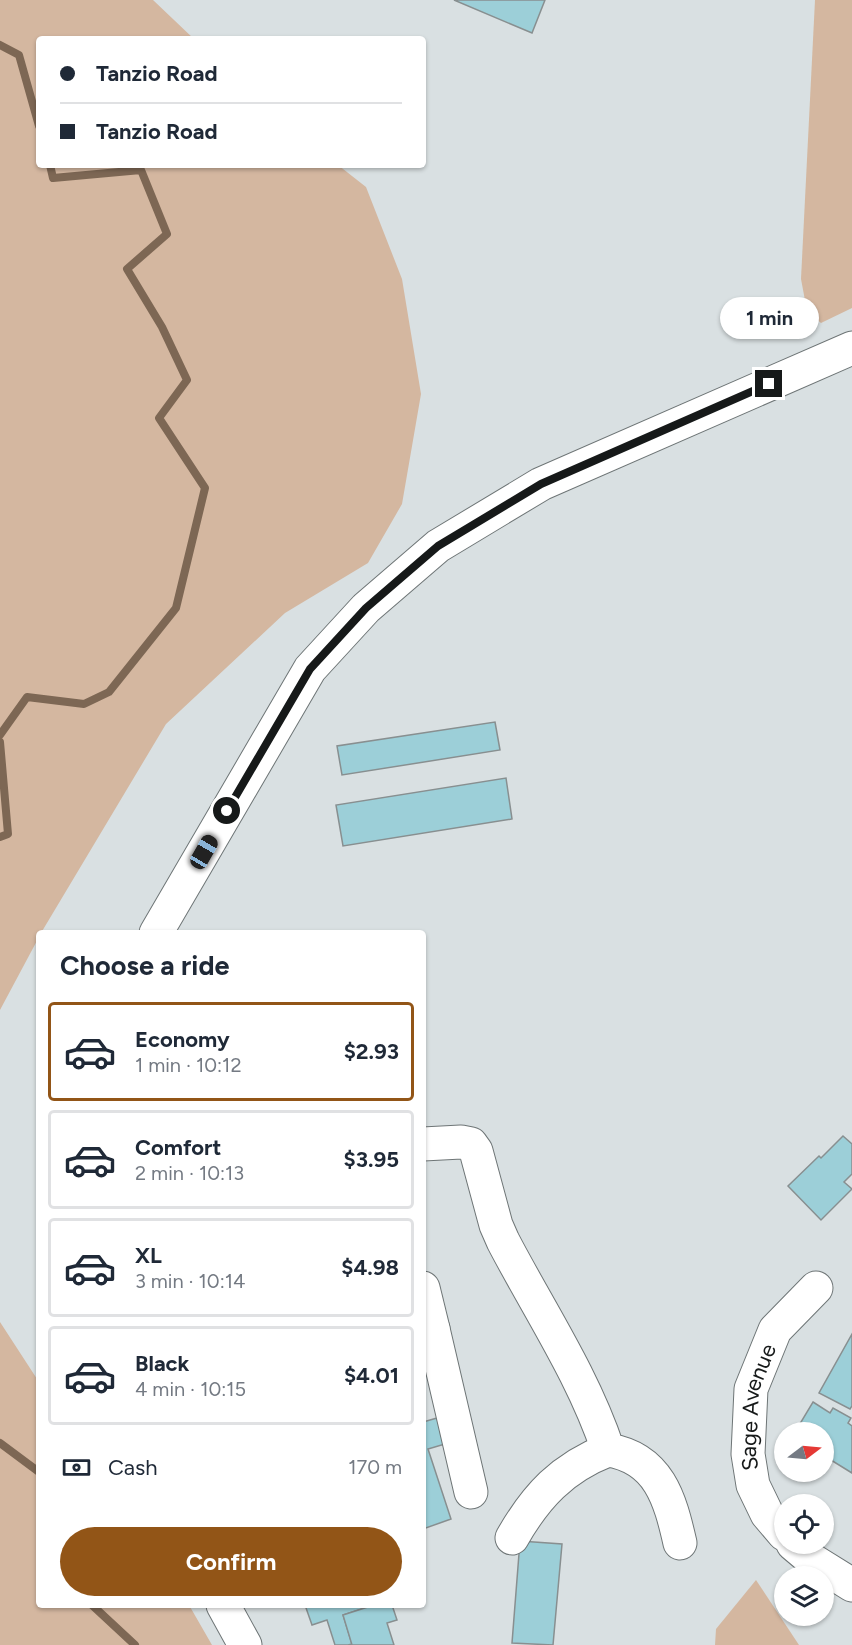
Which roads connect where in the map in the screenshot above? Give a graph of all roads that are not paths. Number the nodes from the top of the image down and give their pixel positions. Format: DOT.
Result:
graph roads {
  1 [pos="852,348"];
  2 [pos="158,930"];
  3 [pos="426,1144"];
  4 [pos="816,1288"];
  5 [pos="426,1313"];
  6 [pos="428,1330"];
  7 [pos="608,1450"];
  8 [pos="471,1492"];
  9 [pos="774,1522"];
  10 [pos="512,1538"];
  11 [pos="680,1543"];
  12 [pos="805,1554"];
  13 [pos="852,1586"];
  14 [pos="225,1608"];
  15 [pos="245,1645"];
  1 -- 2 [label="street"];
  3 -- 7 [label="street"];
  4 -- 9 [label="street, Sage Avenue"];
  5 -- 6 [label="street"];
  6 -- 8 [label="street"];
  7 -- 10 [label="street"];
  7 -- 11 [label="street"];
  12 -- 13 [label="street"];
  14 -- 15 [label="street"];
}
